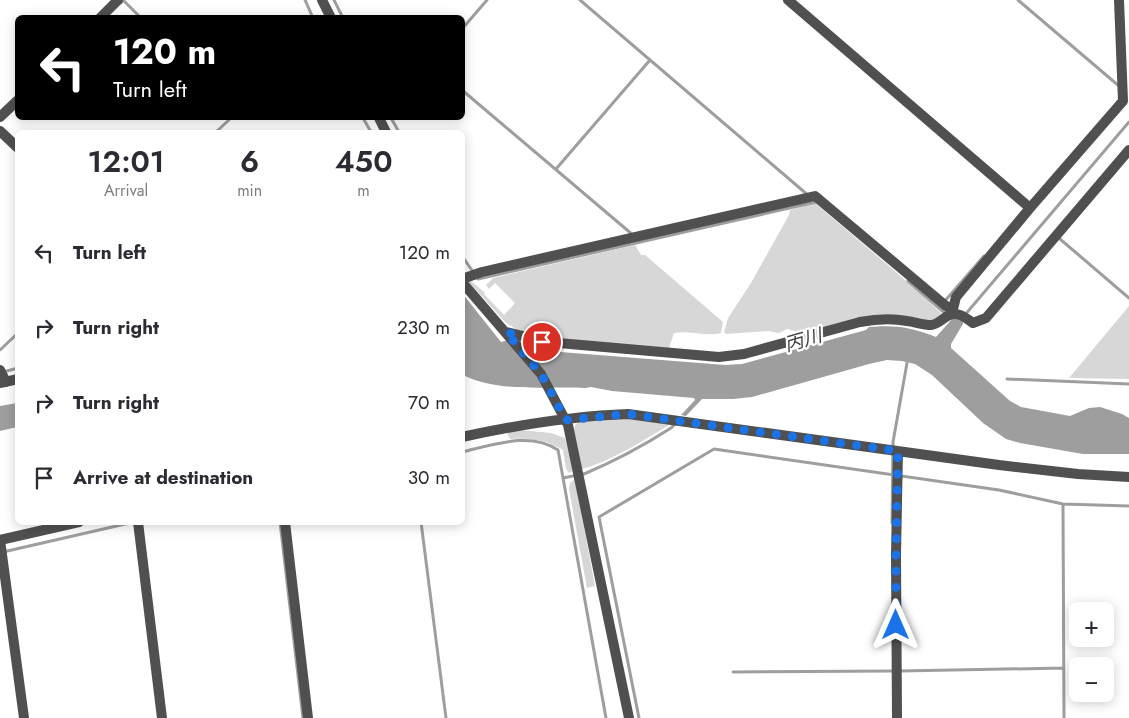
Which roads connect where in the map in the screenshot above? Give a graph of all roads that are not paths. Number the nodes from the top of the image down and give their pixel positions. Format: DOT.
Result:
graph roads {
  1 [pos="118,0"];
  2 [pos="322,0"];
  3 [pos="788,0"];
  4 [pos="1119,0"];
  5 [pos="103,15"];
  6 [pos="330,15"];
  7 [pos="15,103"];
  8 [pos="0,117"];
  9 [pos="0,130"];
  10 [pos="15,145"];
  11 [pos="1129,150"];
  12 [pos="1028,206"];
  13 [pos="469,277"];
  14 [pos="952,312"];
  15 [pos="508,335"];
  16 [pos="2,377"];
  17 [pos="15,379"];
  18 [pos="564,417"];
  19 [pos="465,436"];
  20 [pos="895,451"];
  21 [pos="1129,477"];
  22 [pos="69,525"];
  23 [pos="138,525"];
  24 [pos="285,525"];
  25 [pos="1,546"];
  26 [pos="24,718"];
  27 [pos="162,718"];
  28 [pos="308,718"];
  29 [pos="629,718"];
  30 [pos="897,718"];
  1 -- 5 [label="street"];
  2 -- 6 [label="street"];
  3 -- 12 [label="street"];
  4 -- 12 [label="street"];
  7 -- 8 [label="street"];
  9 -- 10 [label="street"];
  11 -- 14 [label="street"];
  12 -- 14 [label="street"];
  13 -- 14 [label="street"];
  13 -- 15 [label="street"];
  14 -- 15 [label="street"];
  15 -- 18 [label="street"];
  16 -- 17 [label="street"];
  18 -- 19 [label="street"];
  18 -- 20 [label="street"];
  18 -- 29 [label="street"];
  20 -- 21 [label="street"];
  20 -- 30 [label="street"];
  22 -- 25 [label="street"];
  23 -- 27 [label="street"];
  24 -- 28 [label="street"];
  25 -- 26 [label="street"];
}
